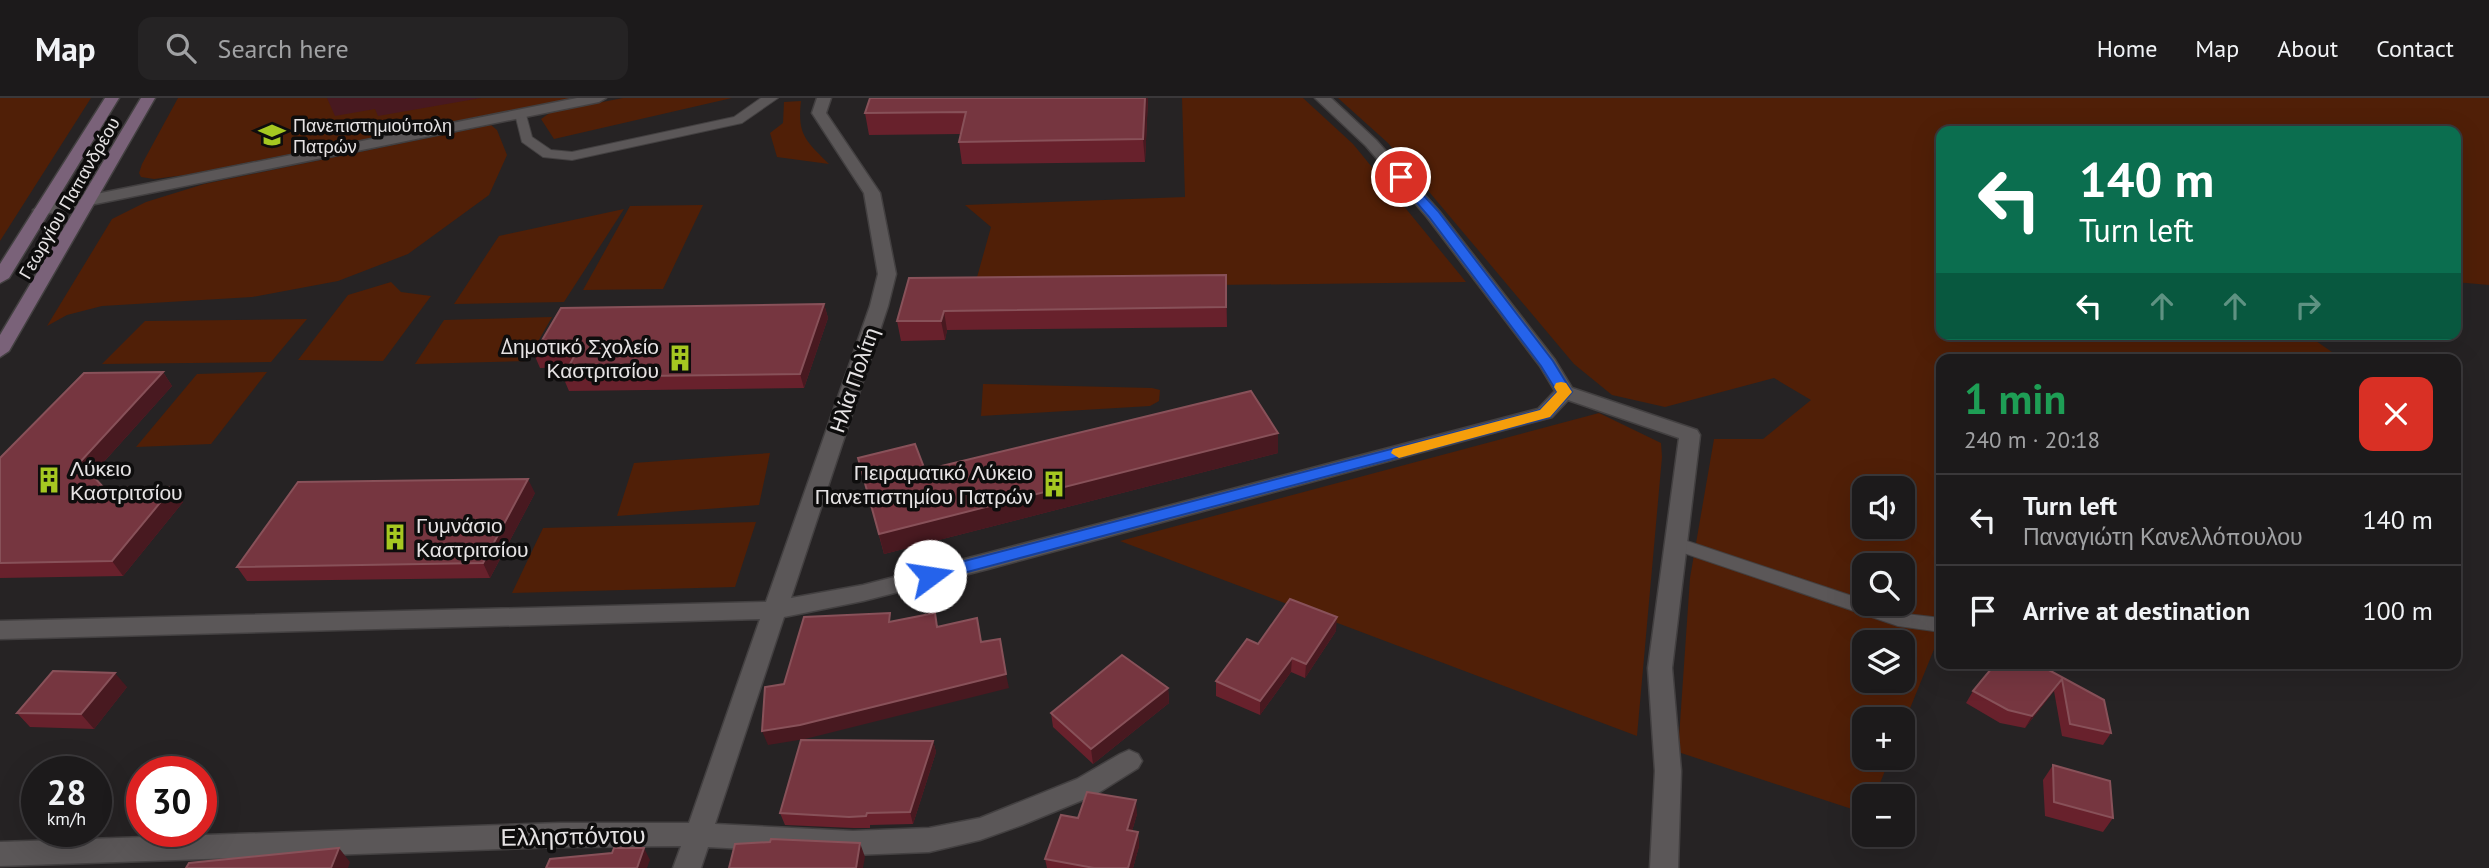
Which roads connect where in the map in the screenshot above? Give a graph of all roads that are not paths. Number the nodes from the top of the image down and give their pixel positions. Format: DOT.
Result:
graph roads {
  1 [pos="111,98"];
  2 [pos="148,98"];
  3 [pos="153,98"];
  4 [pos="599,98"];
  5 [pos="772,98"];
  6 [pos="824,98"];
  7 [pos="1322,98"];
  8 [pos="521,114"];
  9 [pos="90,200"];
  10 [pos="41,210"];
  11 [pos="0,278"];
  12 [pos="0,351"];
  13 [pos="1565,392"];
  14 [pos="1678,544"];
  15 [pos="775,610"];
  16 [pos="1936,624"];
  17 [pos="0,630"];
  18 [pos="1129,761"];
  19 [pos="699,834"];
  20 [pos="0,854"];
  21 [pos="687,868"];
  22 [pos="1664,868"];
  1 -- 10 [label="main road, Γεωργίου Παπανδρέου"];
  2 -- 3 [label="lane"];
  2 -- 9 [label="main road, Γεωργίου Παπανδρέου"];
  4 -- 8 [label="street"];
  5 -- 8 [label="lane"];
  6 -- 15 [label="street, Ηλία Πολίτη"];
  7 -- 13 [label="street"];
  8 -- 9 [label="street"];
  9 -- 10 [label="street"];
  9 -- 12 [label="main road, Γεωργίου Παπανδρέου"];
  10 -- 11 [label="main road, Γεωργίου Παπανδρέου"];
  13 -- 14 [label="street"];
  13 -- 15 [label="street"];
  14 -- 16 [label="lane"];
  14 -- 22 [label="street"];
  15 -- 17 [label="street"];
  15 -- 19 [label="street, Ηλία Πολίτη"];
  18 -- 19 [label="street, Ελλησπόντου"];
  19 -- 20 [label="street, Ελλησπόντου"];
  19 -- 21 [label="street, Ηλία Πολίτη"];
}
